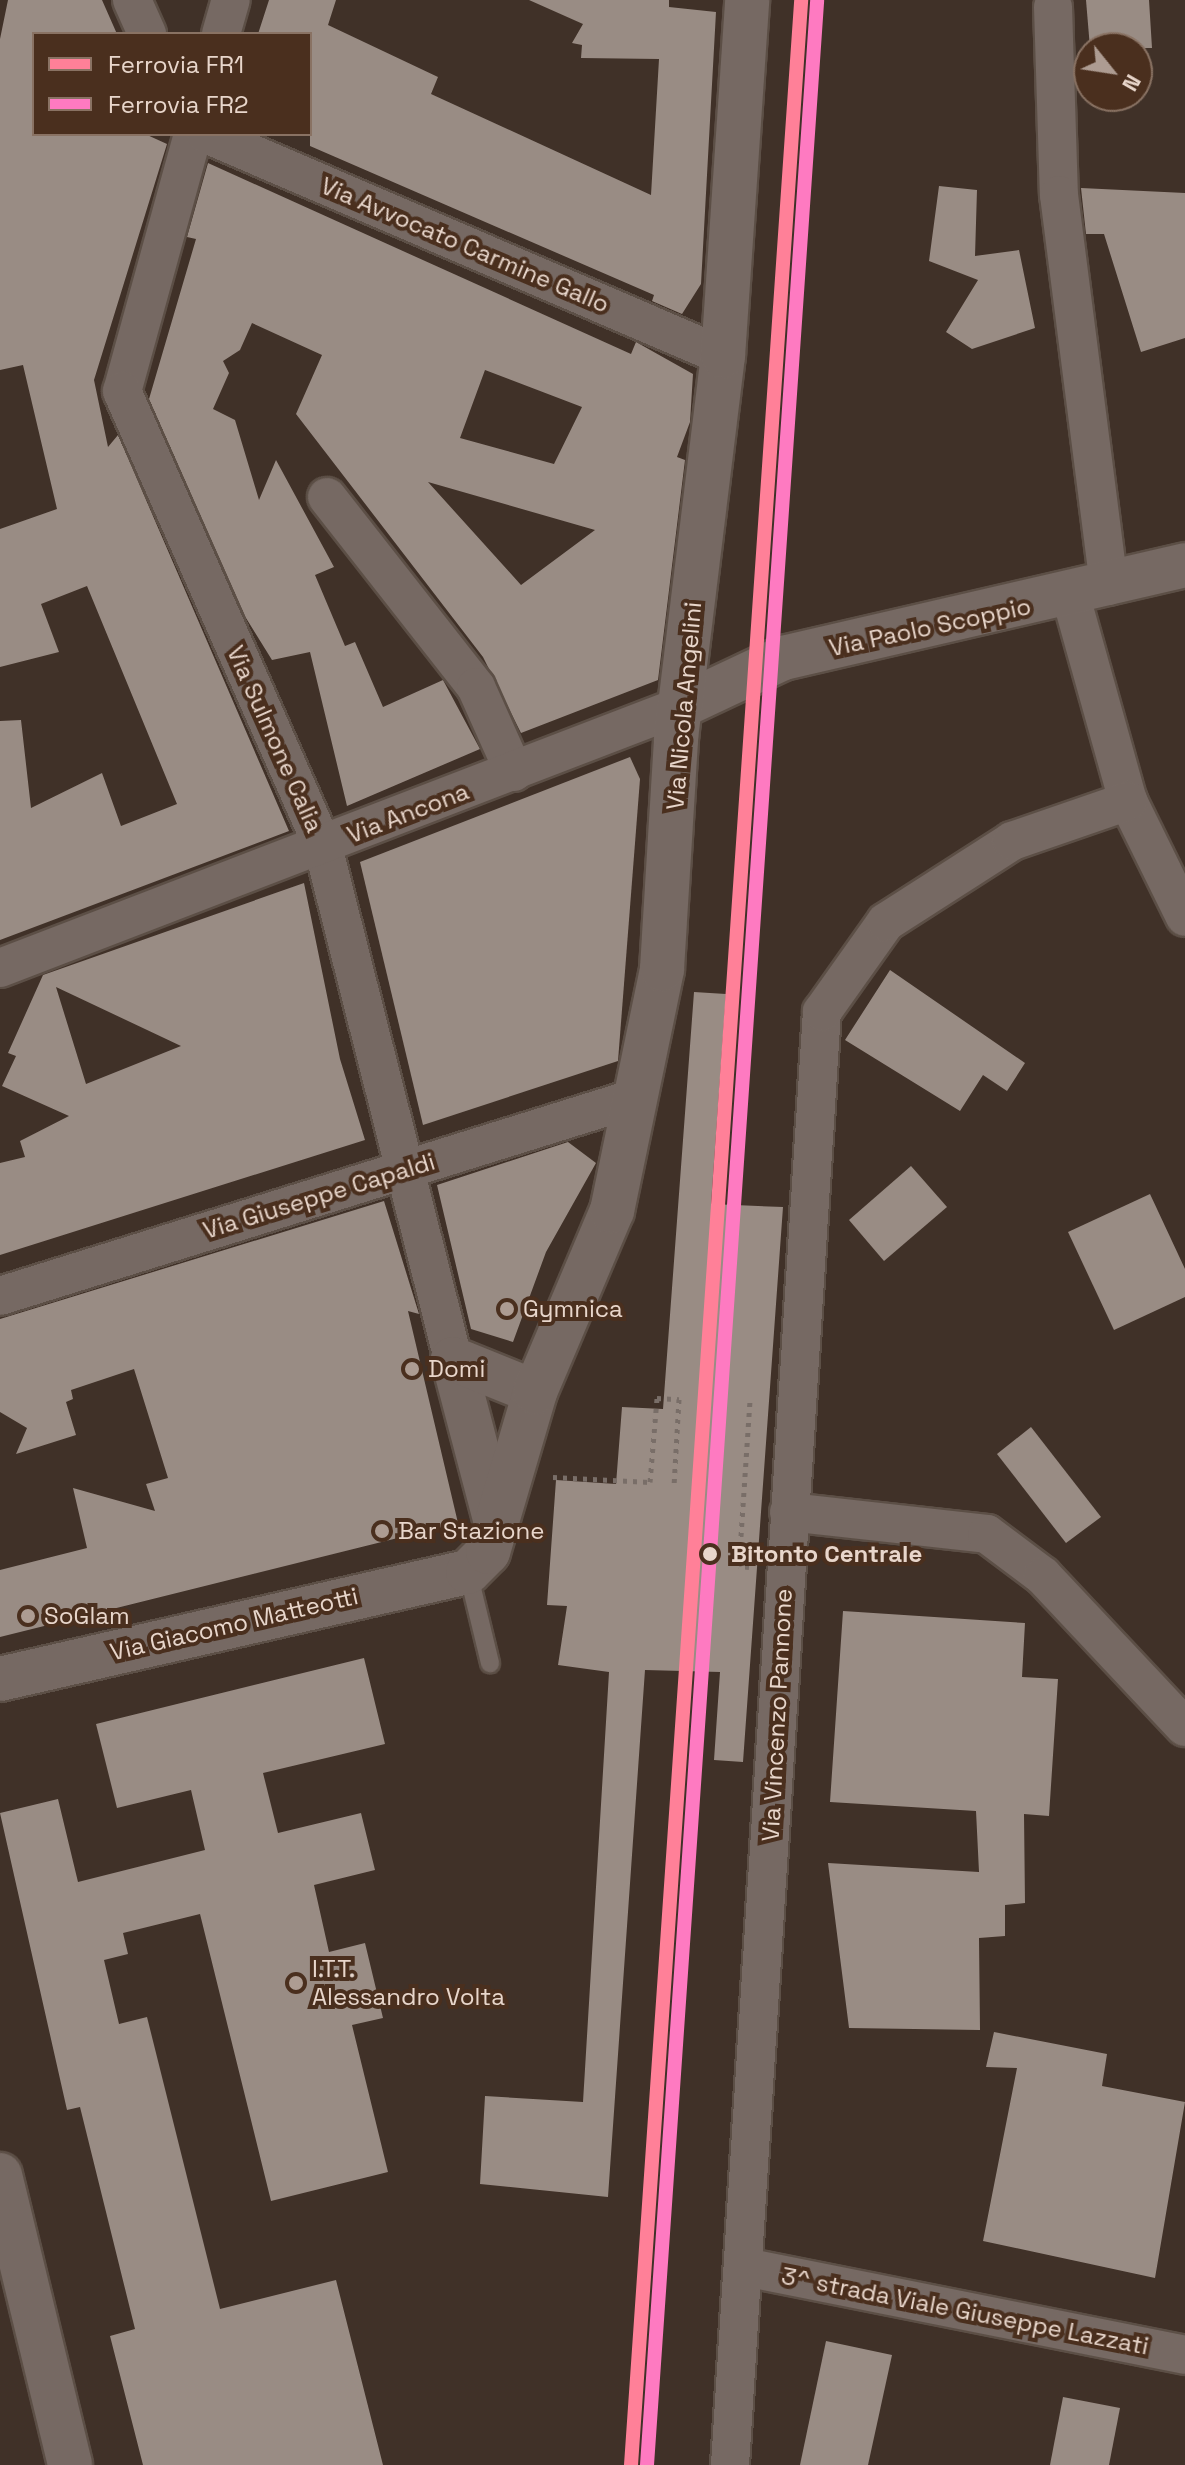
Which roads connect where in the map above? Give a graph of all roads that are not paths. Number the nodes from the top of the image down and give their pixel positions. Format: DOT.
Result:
graph roads {
  1 [pos="132,0"];
  2 [pos="231,0"];
  3 [pos="747,0"];
  4 [pos="1053,7"];
  5 [pos="146,32"];
  6 [pos="222,32"];
  7 [pos="192,136"];
  8 [pos="211,136"];
  9 [pos="723,356"];
  10 [pos="327,497"];
  11 [pos="1185,565"];
  12 [pos="1090,591"];
  13 [pos="681,706"];
  14 [pos="514,772"];
  15 [pos="1128,801"];
  16 [pos="323,847"];
  17 [pos="1185,917"];
  18 [pos="0,968"];
  19 [pos="638,1097"];
  20 [pos="408,1167"];
  21 [pos="0,1296"];
  22 [pos="453,1359"];
  23 [pos="535,1392"];
  24 [pos="789,1512"];
  25 [pos="497,1527"];
  26 [pos="468,1572"];
  27 [pos="490,1663"];
  28 [pos="0,1679"];
  29 [pos="1185,1727"];
  30 [pos="0,2175"];
  31 [pos="5,2222"];
  32 [pos="745,2267"];
  33 [pos="1185,2355"];
  34 [pos="70,2465"];
  35 [pos="730,2465"];
  1 -- 5 [label="street"];
  2 -- 6 [label="street"];
  3 -- 9 [label="street, Via Nicola Angelini"];
  4 -- 12 [label="street"];
  7 -- 16 [label="street, Via Sulmone Calia"];
  8 -- 9 [label="street, Via Avvocato Carmine Gallo"];
  9 -- 13 [label="street, Via Nicola Angelini"];
  10 -- 14 [label="street"];
  11 -- 12 [label="street, Via Paolo Scoppio"];
  12 -- 13 [label="street, Via Paolo Scoppio"];
  12 -- 15 [label="street"];
  13 -- 14 [label="street, Via Ancona"];
  13 -- 19 [label="street, Via Nicola Angelini"];
  14 -- 16 [label="street, Via Ancona"];
  15 -- 17 [label="street"];
  15 -- 24 [label="street, Via Vincenzo Pannone"];
  16 -- 18 [label="street, Via Ancona"];
  16 -- 20 [label="street, Via Sulmone Calia"];
  19 -- 20 [label="street, Via Giuseppe Capaldi"];
  19 -- 23 [label="street, Via Nicola Angelini"];
  20 -- 21 [label="street, Via Giuseppe Capaldi"];
  20 -- 22 [label="street, Via Sulmone Calia"];
  22 -- 23 [label="street"];
  22 -- 25 [label="street"];
  23 -- 25 [label="street, Via Nicola Angelini"];
  24 -- 29 [label="street"];
  24 -- 32 [label="street, Via Vincenzo Pannone"];
  25 -- 26 [label="street, Via Nicola Angelini"];
  26 -- 27 [label="lane"];
  26 -- 28 [label="street, Via Giacomo Matteotti"];
  30 -- 31 [label="street"];
  31 -- 34 [label="street"];
  32 -- 33 [label="street, 3^ strada Viale Giuseppe Lazzati"];
  32 -- 35 [label="street, Via Vincenzo Pannone"];
}
